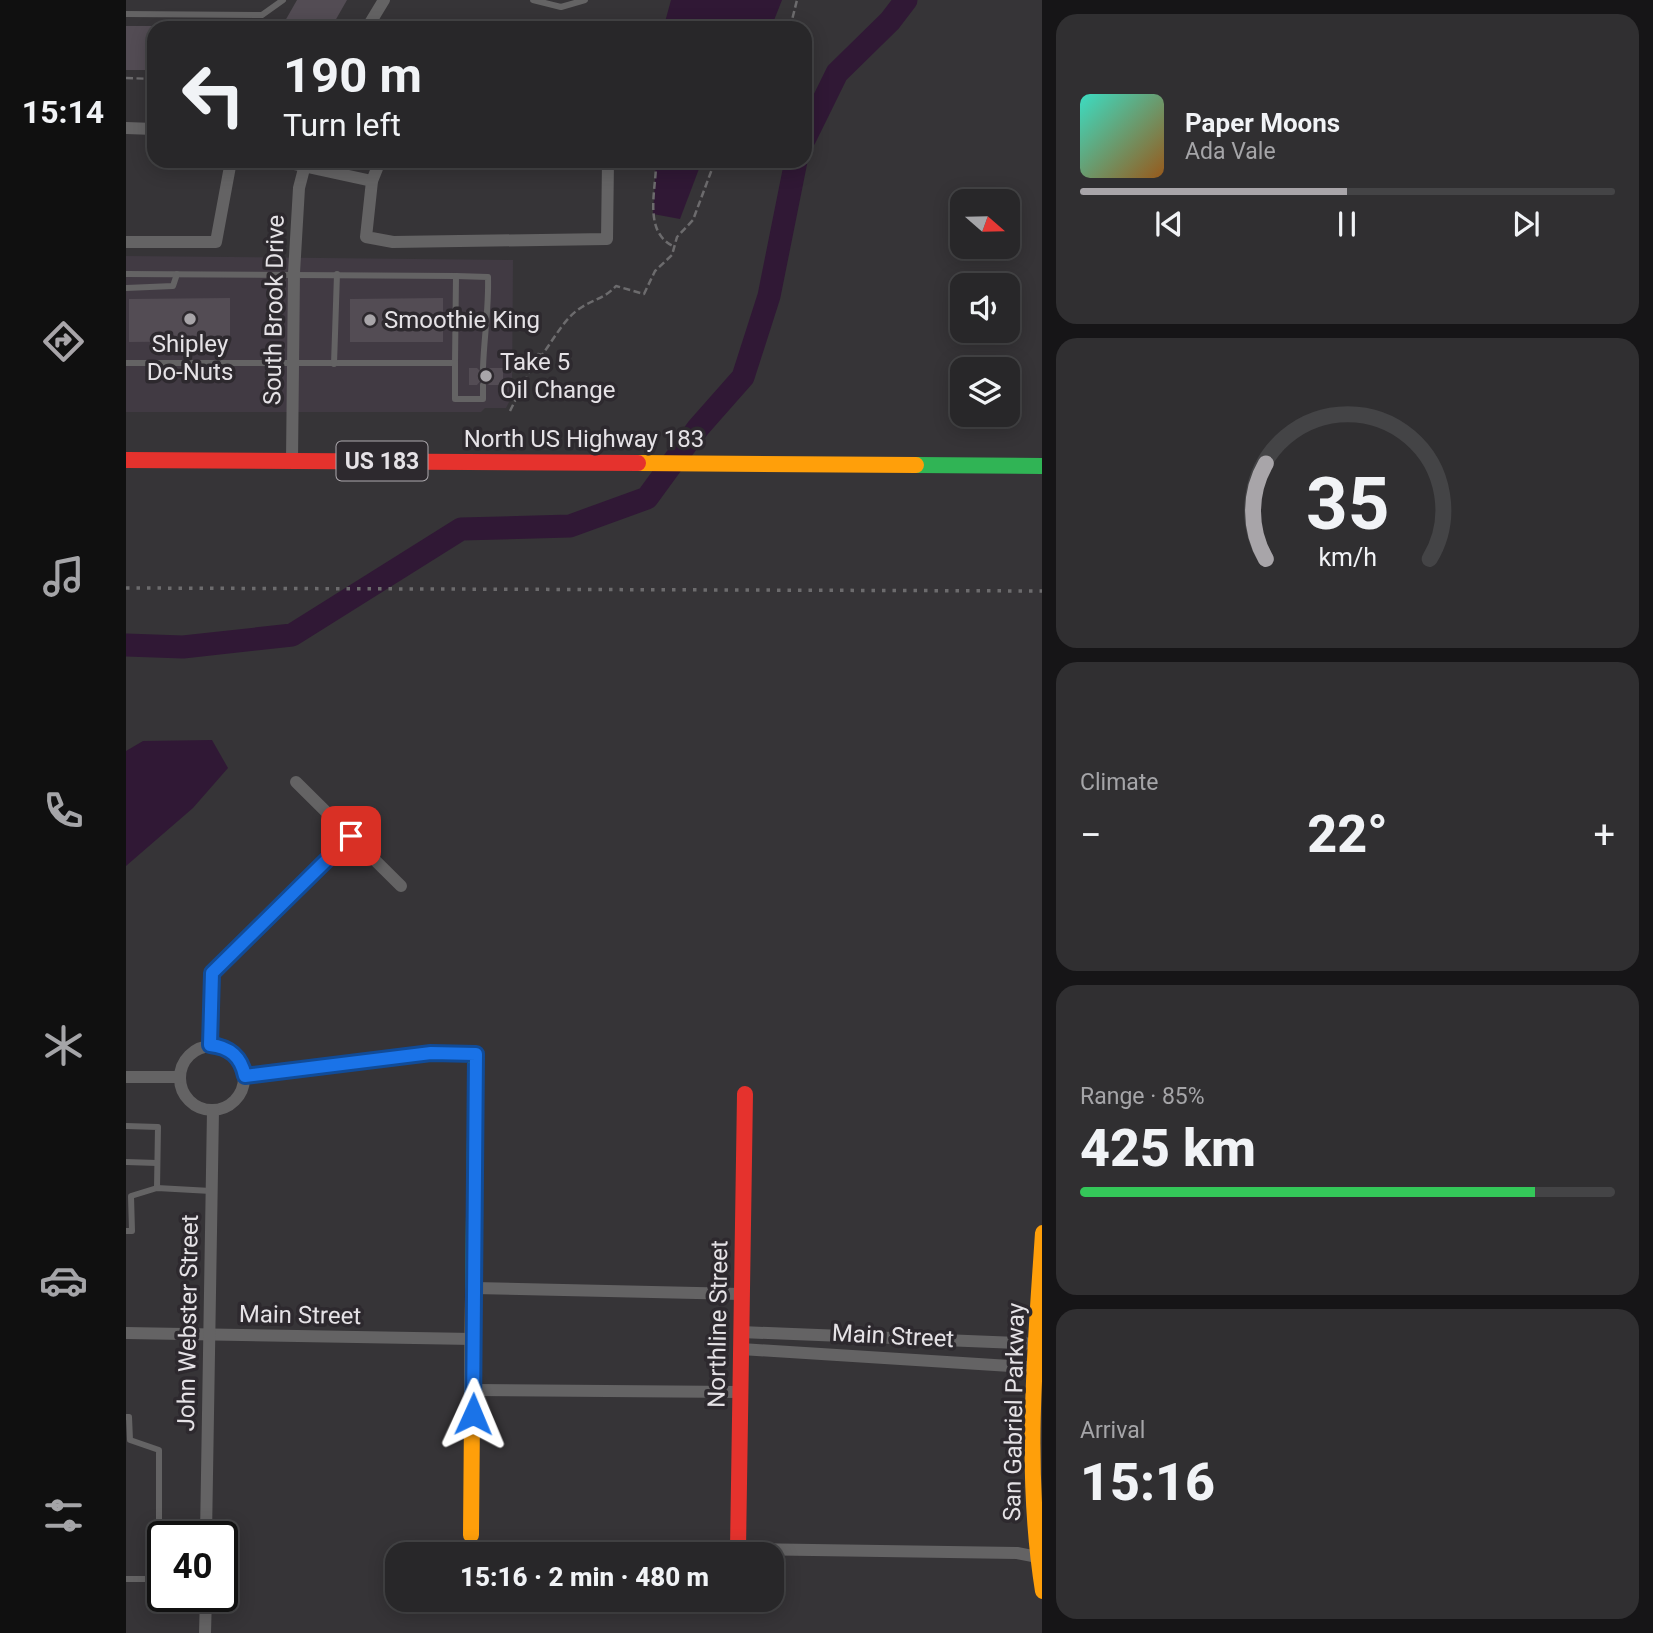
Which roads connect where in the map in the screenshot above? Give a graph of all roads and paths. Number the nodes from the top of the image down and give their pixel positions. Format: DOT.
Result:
graph roads {
  1 [pos="283,0"];
  2 [pos="384,0"];
  3 [pos="533,0"];
  4 [pos="585,0"];
  5 [pos="797,0"];
  6 [pos="126,14"];
  7 [pos="372,21"];
  8 [pos="792,21"];
  9 [pos="126,78"];
  10 [pos="147,79"];
  11 [pos="126,128"];
  12 [pos="147,129"];
  13 [pos="230,168"];
  14 [pos="304,168"];
  15 [pos="321,168"];
  16 [pos="377,168"];
  17 [pos="608,168"];
  18 [pos="655,168"];
  19 [pos="712,168"];
  20 [pos="372,181"];
  21 [pos="126,242"];
  22 [pos="673,246"];
  23 [pos="294,273"];
  24 [pos="126,274"];
  25 [pos="177,274"];
  26 [pos="337,274"];
  27 [pos="456,276"];
  28 [pos="126,288"];
  29 [pos="126,363"];
  30 [pos="455,363"];
  31 [pos="293,364"];
  32 [pos="334,364"];
  33 [pos="483,368"];
  34 [pos="483,385"];
  35 [pos="510,411"];
  36 [pos="126,460"];
  37 [pos="292,460"];
  38 [pos="1042,467"];
  39 [pos="296,782"];
  40 [pos="351,836"];
  41 [pos="401,886"];
  42 [pos="210,1045"];
  43 [pos="245,1076"];
  44 [pos="126,1077"];
  45 [pos="180,1077"];
  46 [pos="745,1094"];
  47 [pos="213,1110"];
  48 [pos="126,1126"];
  49 [pos="126,1163"];
  50 [pos="157,1163"];
  51 [pos="158,1188"];
  52 [pos="211,1191"];
  53 [pos="129,1196"];
  54 [pos="126,1231"];
  55 [pos="1042,1233"];
  56 [pos="474,1288"];
  57 [pos="741,1294"];
  58 [pos="741,1332"];
  59 [pos="126,1333"];
  60 [pos="208,1334"];
  61 [pos="473,1339"];
  62 [pos="1039,1344"];
  63 [pos="741,1349"];
  64 [pos="1038,1367"];
  65 [pos="473,1390"];
  66 [pos="740,1392"];
  67 [pos="126,1417"];
  68 [pos="160,1521"];
  69 [pos="206,1521"];
  70 [pos="471,1535"];
  71 [pos="736,1542"];
  72 [pos="784,1552"];
  73 [pos="1039,1557"];
  74 [pos="126,1579"];
  75 [pos="147,1579"];
  76 [pos="1042,1591"];
  77 [pos="206,1612"];
  78 [pos="205,1633"];
  1 -- 6 [label="lane"];
  2 -- 7 [label="street"];
  3 -- 4 [label="lane"];
  5 -- 8 [label="path"];
  9 -- 10 [label="path"];
  11 -- 12 [label="street"];
  13 -- 21 [label="street"];
  14 -- 23 [label="street, South Brook Drive"];
  15 -- 20 [label="street"];
  16 -- 20 [label="street"];
  17 -- 20 [label="street"];
  18 -- 22 [label="path"];
  19 -- 22 [label="path"];
  22 -- 35 [label="path"];
  23 -- 25 [label="lane"];
  23 -- 26 [label="lane"];
  23 -- 31 [label="street, South Brook Drive"];
  24 -- 25 [label="lane"];
  25 -- 28 [label="lane"];
  26 -- 27 [label="lane"];
  26 -- 32 [label="lane"];
  27 -- 30 [label="lane"];
  27 -- 33 [label="lane"];
  29 -- 31 [label="lane"];
  30 -- 32 [label="lane"];
  30 -- 34 [label="lane"];
  31 -- 32 [label="lane"];
  31 -- 37 [label="street, South Brook Drive"];
  36 -- 37 [label="street, North US Highway 183 / US 183"];
  37 -- 38 [label="street, North US Highway 183 / US 183"];
  39 -- 40 [label="street"];
  40 -- 41 [label="street"];
  40 -- 42 [label="street"];
  42 -- 43 [label="street"];
  42 -- 45 [label="street"];
  43 -- 47 [label="street"];
  43 -- 56 [label="street"];
  44 -- 45 [label="street"];
  45 -- 47 [label="street"];
  46 -- 57 [label="street, Northline Street"];
  47 -- 52 [label="street, John Webster Street"];
  48 -- 50 [label="lane"];
  49 -- 50 [label="lane"];
  50 -- 51 [label="lane"];
  51 -- 52 [label="lane"];
  51 -- 53 [label="lane"];
  52 -- 60 [label="street, John Webster Street"];
  53 -- 54 [label="lane"];
  55 -- 62 [label="street, San Gabriel Parkway"];
  56 -- 57 [label="street"];
  56 -- 61 [label="street"];
  57 -- 58 [label="street, Northline Street"];
  58 -- 62 [label="street, Main Street"];
  58 -- 63 [label="street, Northline Street"];
  59 -- 60 [label="street, Main Street"];
  60 -- 61 [label="street, Main Street"];
  60 -- 69 [label="street, John Webster Street"];
  61 -- 65 [label="street"];
  62 -- 64 [label="street, San Gabriel Parkway"];
  63 -- 64 [label="street, Main Street"];
  63 -- 66 [label="street, Northline Street"];
  64 -- 73 [label="street, San Gabriel Parkway"];
  65 -- 66 [label="street"];
  65 -- 70 [label="street"];
  66 -- 71 [label="street, Northline Street"];
  67 -- 68 [label="lane"];
  72 -- 73 [label="street"];
  73 -- 76 [label="street, San Gabriel Parkway"];
  74 -- 75 [label="lane"];
  77 -- 78 [label="street"];
}
